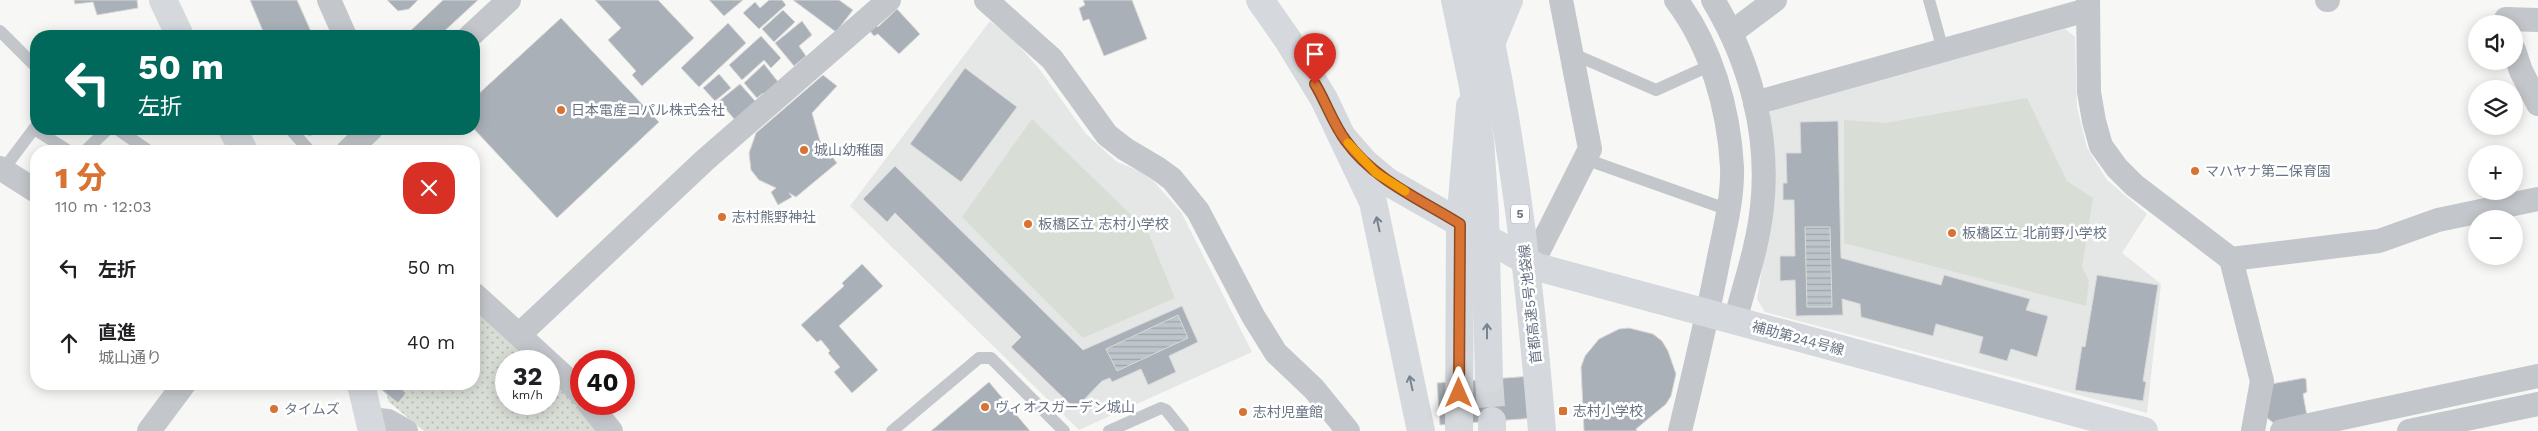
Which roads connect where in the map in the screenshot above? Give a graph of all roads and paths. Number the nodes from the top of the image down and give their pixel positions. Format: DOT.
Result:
graph roads {
  1 [pos="163,0"];
  2 [pos="329,0"];
  3 [pos="509,0"];
  4 [pos="889,0"];
  5 [pos="986,0"];
  6 [pos="1260,0"];
  7 [pos="1447,0"];
  8 [pos="1455,0"];
  9 [pos="1561,0"];
  10 [pos="1676,0"];
  11 [pos="1714,0"];
  12 [pos="1775,0"];
  13 [pos="1929,0"];
  14 [pos="2087,5"];
  15 [pos="1498,6"];
  16 [pos="2506,14"];
  17 [pos="2538,20"];
  18 [pos="177,30"];
  19 [pos="342,30"];
  20 [pos="476,30"];
  21 [pos="0,31"];
  22 [pos="1731,33"];
  23 [pos="1943,50"];
  24 [pos="1571,53"];
  25 [pos="30,61"];
  26 [pos="1711,65"];
  27 [pos="2521,70"];
  28 [pos="1471,92"];
  29 [pos="1756,103"];
  30 [pos="2538,104"];
  31 [pos="30,134"];
  32 [pos="45,135"];
  33 [pos="102,135"];
  34 [pos="126,135"];
  35 [pos="295,135"];
  36 [pos="365,135"];
  37 [pos="1344,139"];
  38 [pos="60,145"];
  39 [pos="91,145"];
  40 [pos="140,145"];
  41 [pos="305,145"];
  42 [pos="354,145"];
  43 [pos="1584,159"];
  44 [pos="1,171"];
  45 [pos="30,187"];
  46 [pos="2538,199"];
  47 [pos="1729,210"];
  48 [pos="1460,224"];
  49 [pos="2231,259"];
  50 [pos="1536,262"];
  51 [pos="480,299"];
  52 [pos="1708,315"];
  53 [pos="1735,321"];
  54 [pos="520,334"];
  55 [pos="2538,376"];
  56 [pos="1489,379"];
  57 [pos="570,383"];
  58 [pos="180,390"];
  59 [pos="362,403"];
  60 [pos="2538,404"];
  61 [pos="598,415"];
  62 [pos="149,431"];
  63 [pos="406,431"];
  64 [pos="611,431"];
  65 [pos="892,431"];
  66 [pos="1064,431"];
  67 [pos="1109,431"];
  68 [pos="1183,431"];
  69 [pos="1348,431"];
  70 [pos="1422,431"];
  71 [pos="1459,431"];
  72 [pos="1542,431"];
  73 [pos="1554,431"];
  74 [pos="1680,431"];
  75 [pos="2144,431"];
  76 [pos="2253,431"];
  77 [pos="2282,431"];
  78 [pos="2408,431"];
  1 -- 18 [label="main road"];
  2 -- 19 [label="street"];
  3 -- 20 [label="street"];
  4 -- 54 [label="street"];
  5 -- 69 [label="street"];
  6 -- 37 [label="main road"];
  7 -- 28 [label="street"];
  56 -- 8 [label="main road, one-way"];
  9 -- 24 [label="street"];
  10 -- 26 [label="street"];
  11 -- 22 [label="street"];
  12 -- 22 [label="street"];
  13 -- 23 [label="lane"];
  14 -- 23 [label="street"];
  14 -- 49 [label="street"];
  15 -- 28 [label="main road"];
  15 -- 50 [label="main road"];
  15 -- 72 [label="main road, 首都高速5号池袋線 / 5"];
  16 -- 17 [label="street"];
  21 -- 25 [label="lane"];
  22 -- 29 [label="street"];
  23 -- 29 [label="street"];
  24 -- 26 [label="lane"];
  24 -- 43 [label="street"];
  26 -- 47 [label="street"];
  27 -- 30 [label="street"];
  28 -- 48 [label="main road"];
  29 -- 53 [label="street"];
  31 -- 44 [label="lane"];
  32 -- 38 [label="lane"];
  33 -- 39 [label="lane"];
  34 -- 40 [label="lane"];
  35 -- 41 [label="lane"];
  36 -- 42 [label="street"];
  37 -- 48 [label="main road, 補助第244号線"];
  70 -- 37 [label="main road, one-way"];
  43 -- 47 [label="lane"];
  43 -- 50 [label="street"];
  44 -- 45 [label="street"];
  46 -- 49 [label="street"];
  47 -- 52 [label="street"];
  48 -- 50 [label="main road, 補助第244号線"];
  48 -- 71 [label="main road"];
  49 -- 76 [label="street"];
  50 -- 52 [label="main road, 補助第244号線"];
  50 -- 73 [label="main road"];
  51 -- 54 [label="street"];
  52 -- 53 [label="main road, 補助第244号線"];
  52 -- 74 [label="street"];
  53 -- 75 [label="main road, 補助第244号線"];
  54 -- 57 [label="street"];
  55 -- 77 [label="street"];
  58 -- 62 [label="street"];
  59 -- 63 [label="street"];
  60 -- 78 [label="street"];
  61 -- 64 [label="street"];
  65 -- 66 [label="lane"];
  67 -- 68 [label="lane"];
}
